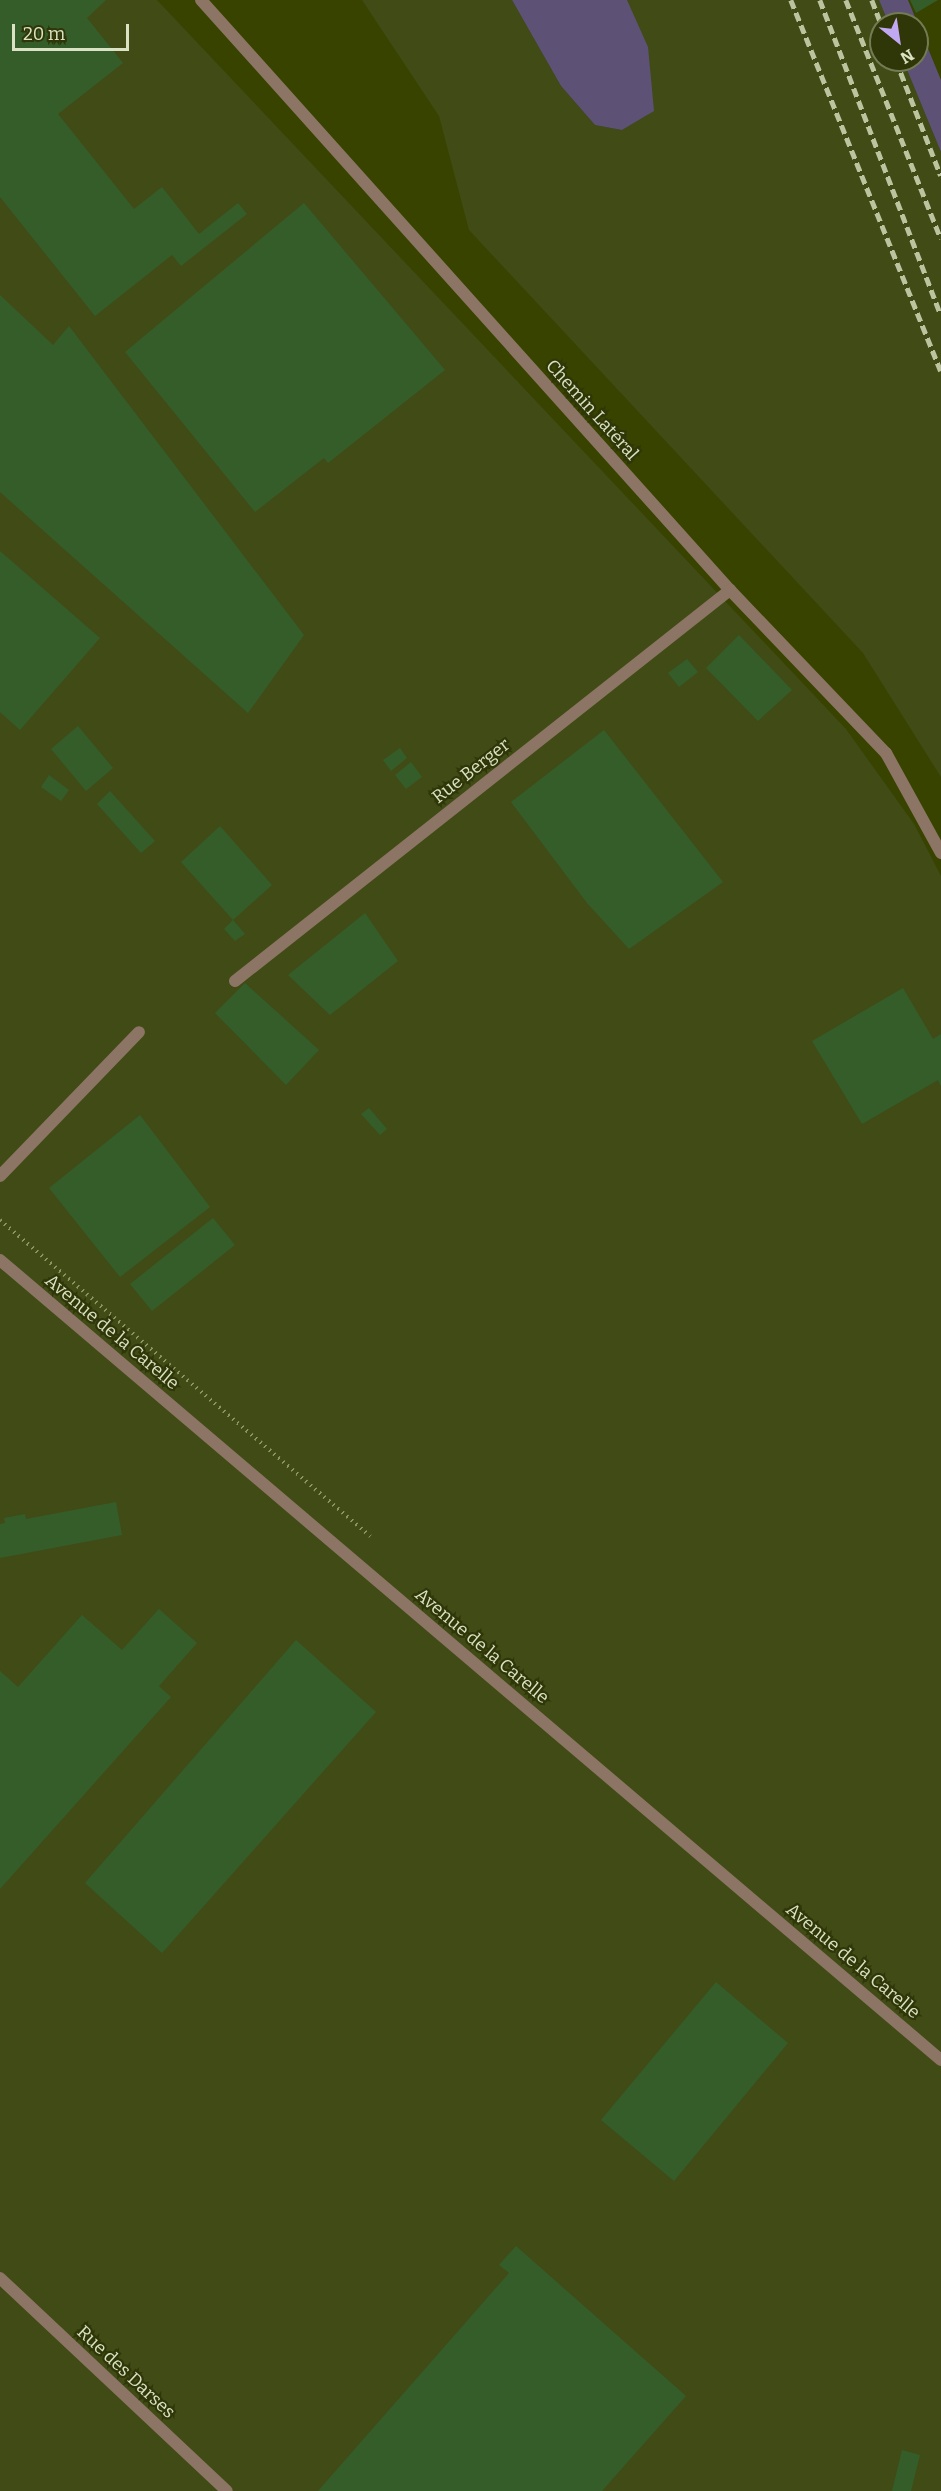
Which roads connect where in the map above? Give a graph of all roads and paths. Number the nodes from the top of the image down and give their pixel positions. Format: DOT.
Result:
graph roads {
  1 [pos="201,0"];
  2 [pos="730,590"];
  3 [pos="941,853"];
  4 [pos="235,981"];
  5 [pos="139,1032"];
  6 [pos="0,1176"];
  7 [pos="0,1260"];
  8 [pos="941,2060"];
  9 [pos="0,2278"];
  10 [pos="227,2491"];
  1 -- 2 [label="street, Chemin Latéral"];
  2 -- 3 [label="street, Chemin Latéral"];
  2 -- 4 [label="street, Rue Berger"];
  5 -- 6 [label="street"];
  7 -- 8 [label="street, Avenue de la Carelle"];
  9 -- 10 [label="street, Rue des Darses"];
}
